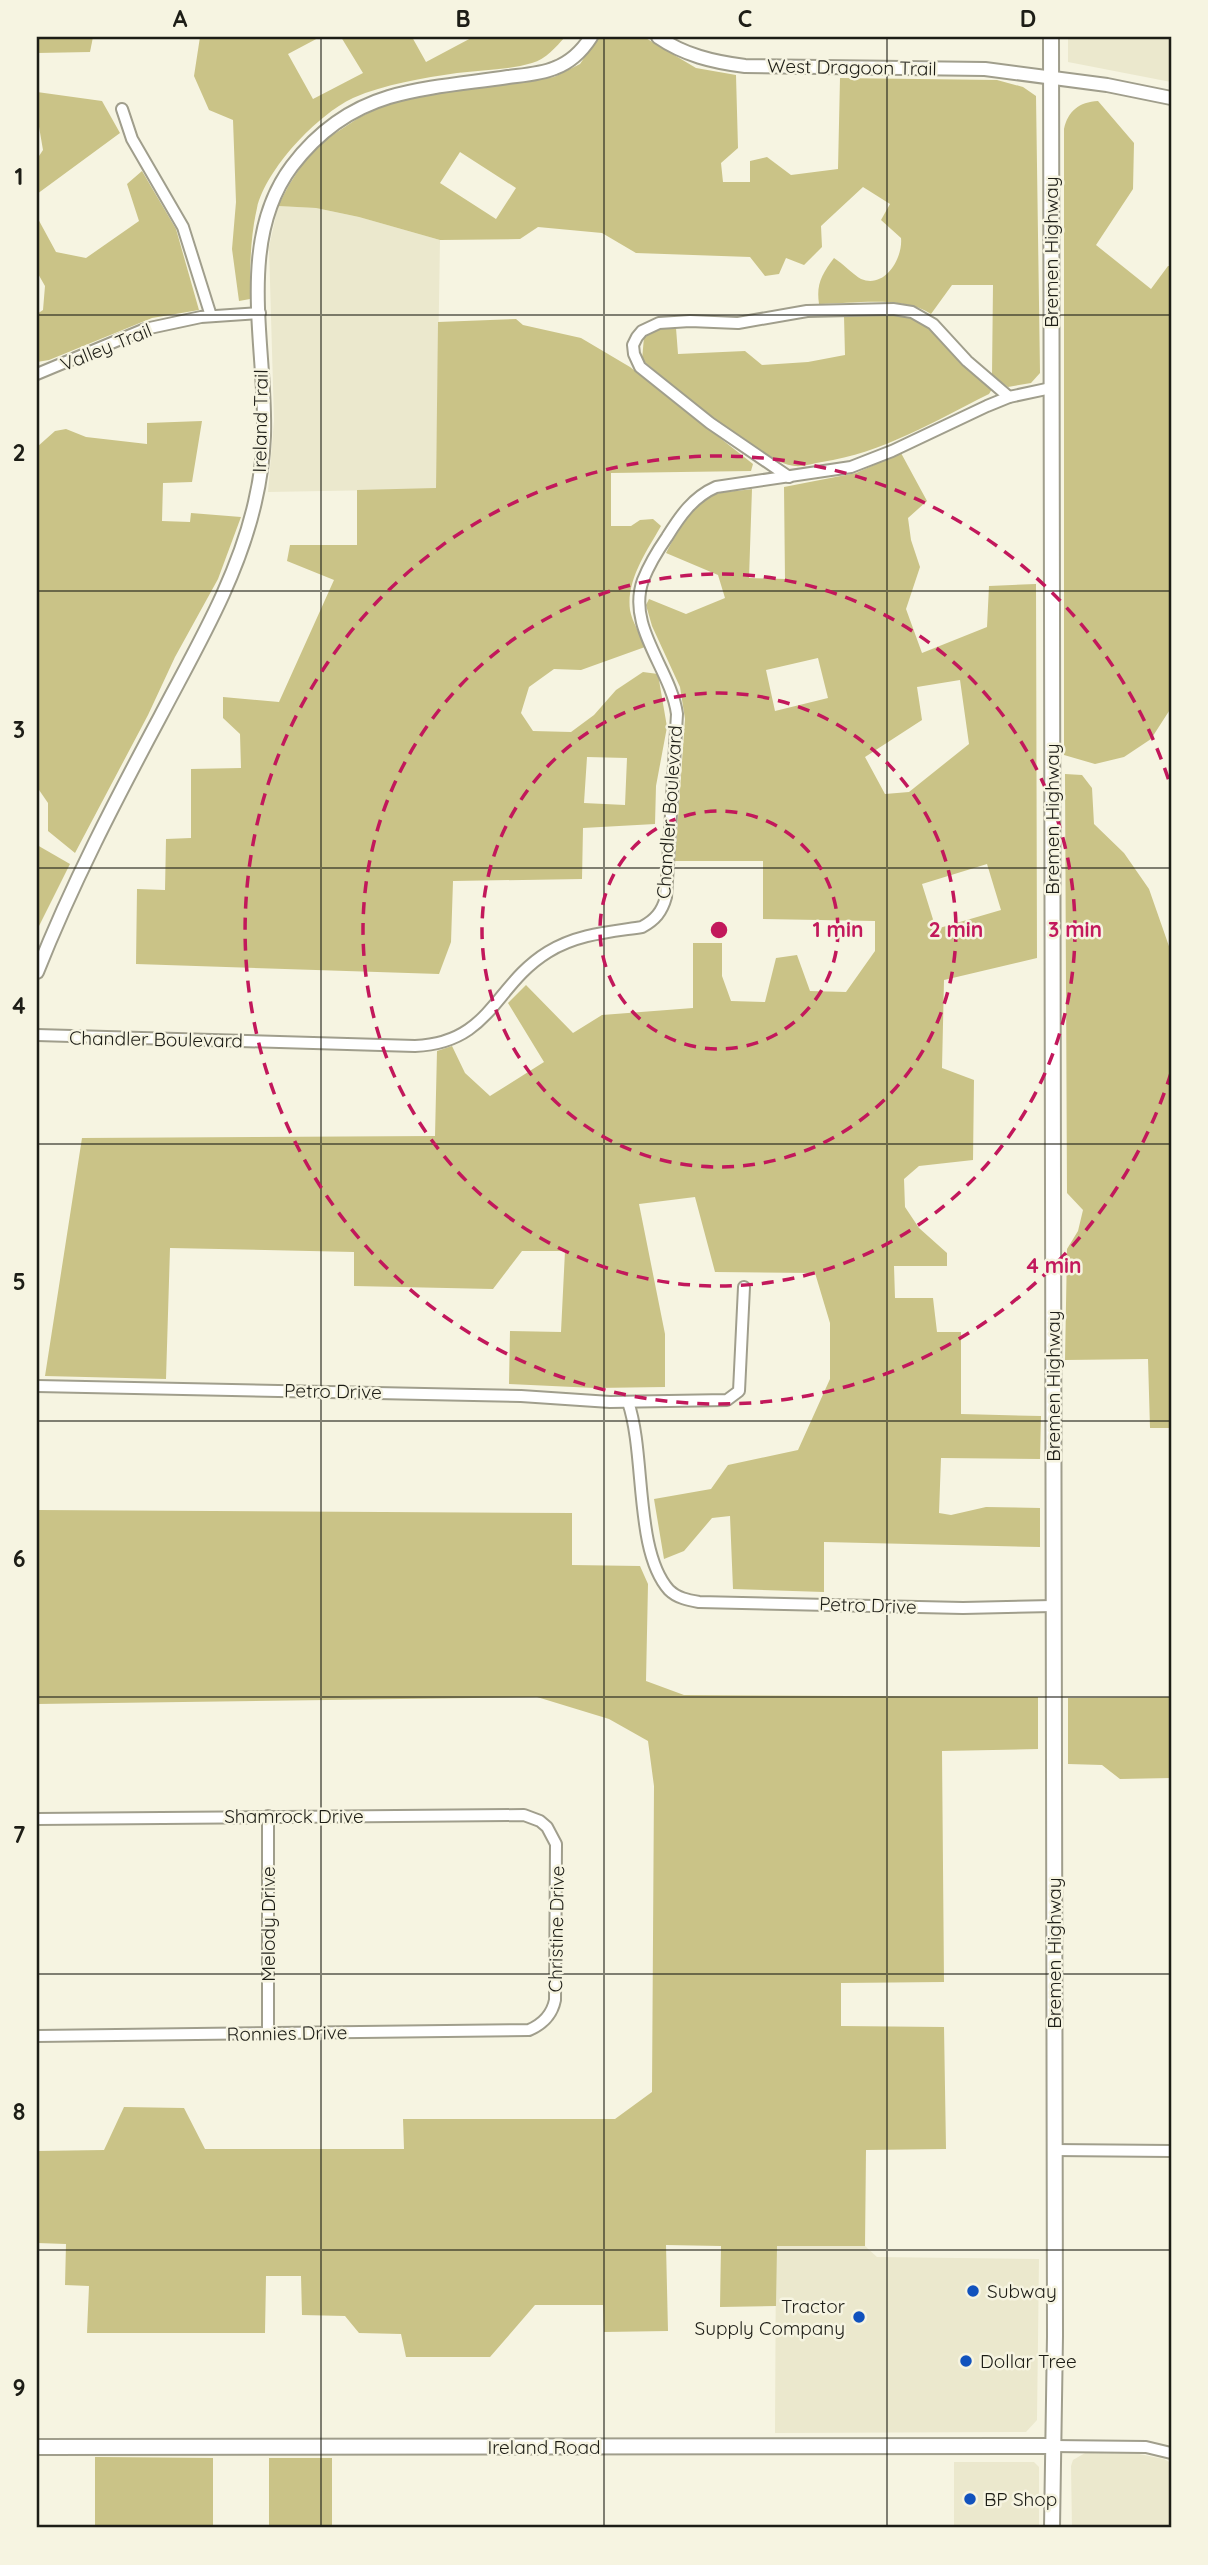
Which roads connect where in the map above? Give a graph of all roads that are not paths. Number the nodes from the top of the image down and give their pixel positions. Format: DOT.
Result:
graph roads {
  1 [pos="591,37"];
  2 [pos="657,37"];
  3 [pos="1051,37"];
  4 [pos="1051,76"];
  5 [pos="1171,98"];
  6 [pos="122,109"];
  7 [pos="260,313"];
  8 [pos="211,316"];
  9 [pos="37,374"];
  10 [pos="1051,388"];
  11 [pos="1009,397"];
  12 [pos="789,477"];
  13 [pos="37,972"];
  14 [pos="37,1035"];
  15 [pos="744,1287"];
  16 [pos="37,1386"];
  17 [pos="628,1402"];
  18 [pos="1053,1606"];
  19 [pos="268,1816"];
  20 [pos="37,1819"];
  21 [pos="547,1827"];
  22 [pos="537,2027"];
  23 [pos="268,2033"];
  24 [pos="37,2036"];
  25 [pos="1053,2150"];
  26 [pos="1171,2151"];
  27 [pos="1052,2446"];
  28 [pos="37,2448"];
  29 [pos="1171,2453"];
  30 [pos="1052,2528"];
  1 -- 7 [label="street, Ireland Trail"];
  2 -- 4 [label="street, West Dragoon Trail"];
  3 -- 4 [label="main road, Bremen Highway"];
  4 -- 5 [label="street, West Dragoon Trail"];
  4 -- 10 [label="main road, Bremen Highway"];
  6 -- 8 [label="street"];
  7 -- 8 [label="street, Valley Trail"];
  7 -- 13 [label="street, Ireland Trail"];
  8 -- 9 [label="street, Valley Trail"];
  10 -- 11 [label="street, Chandler Boulevard"];
  10 -- 18 [label="main road, Bremen Highway"];
  11 -- 12 [label="street, Chandler Boulevard"];
  11 -- 12 [label="street"];
  12 -- 14 [label="street, Chandler Boulevard"];
  15 -- 17 [label="street, Petro Drive"];
  16 -- 17 [label="street, Petro Drive"];
  17 -- 18 [label="street, Petro Drive"];
  18 -- 25 [label="main road, Bremen Highway"];
  19 -- 20 [label="street, Shamrock Drive"];
  19 -- 21 [label="street, Shamrock Drive"];
  19 -- 23 [label="street, Melody Drive"];
  21 -- 22 [label="street, Christine Drive"];
  22 -- 23 [label="street, Ronnies Drive"];
  23 -- 24 [label="street, Ronnies Drive"];
  25 -- 26 [label="street"];
  25 -- 27 [label="main road, Bremen Highway"];
  27 -- 28 [label="main road, Ireland Road"];
  27 -- 29 [label="street"];
  27 -- 30 [label="main road, Bremen Highway"];
}
